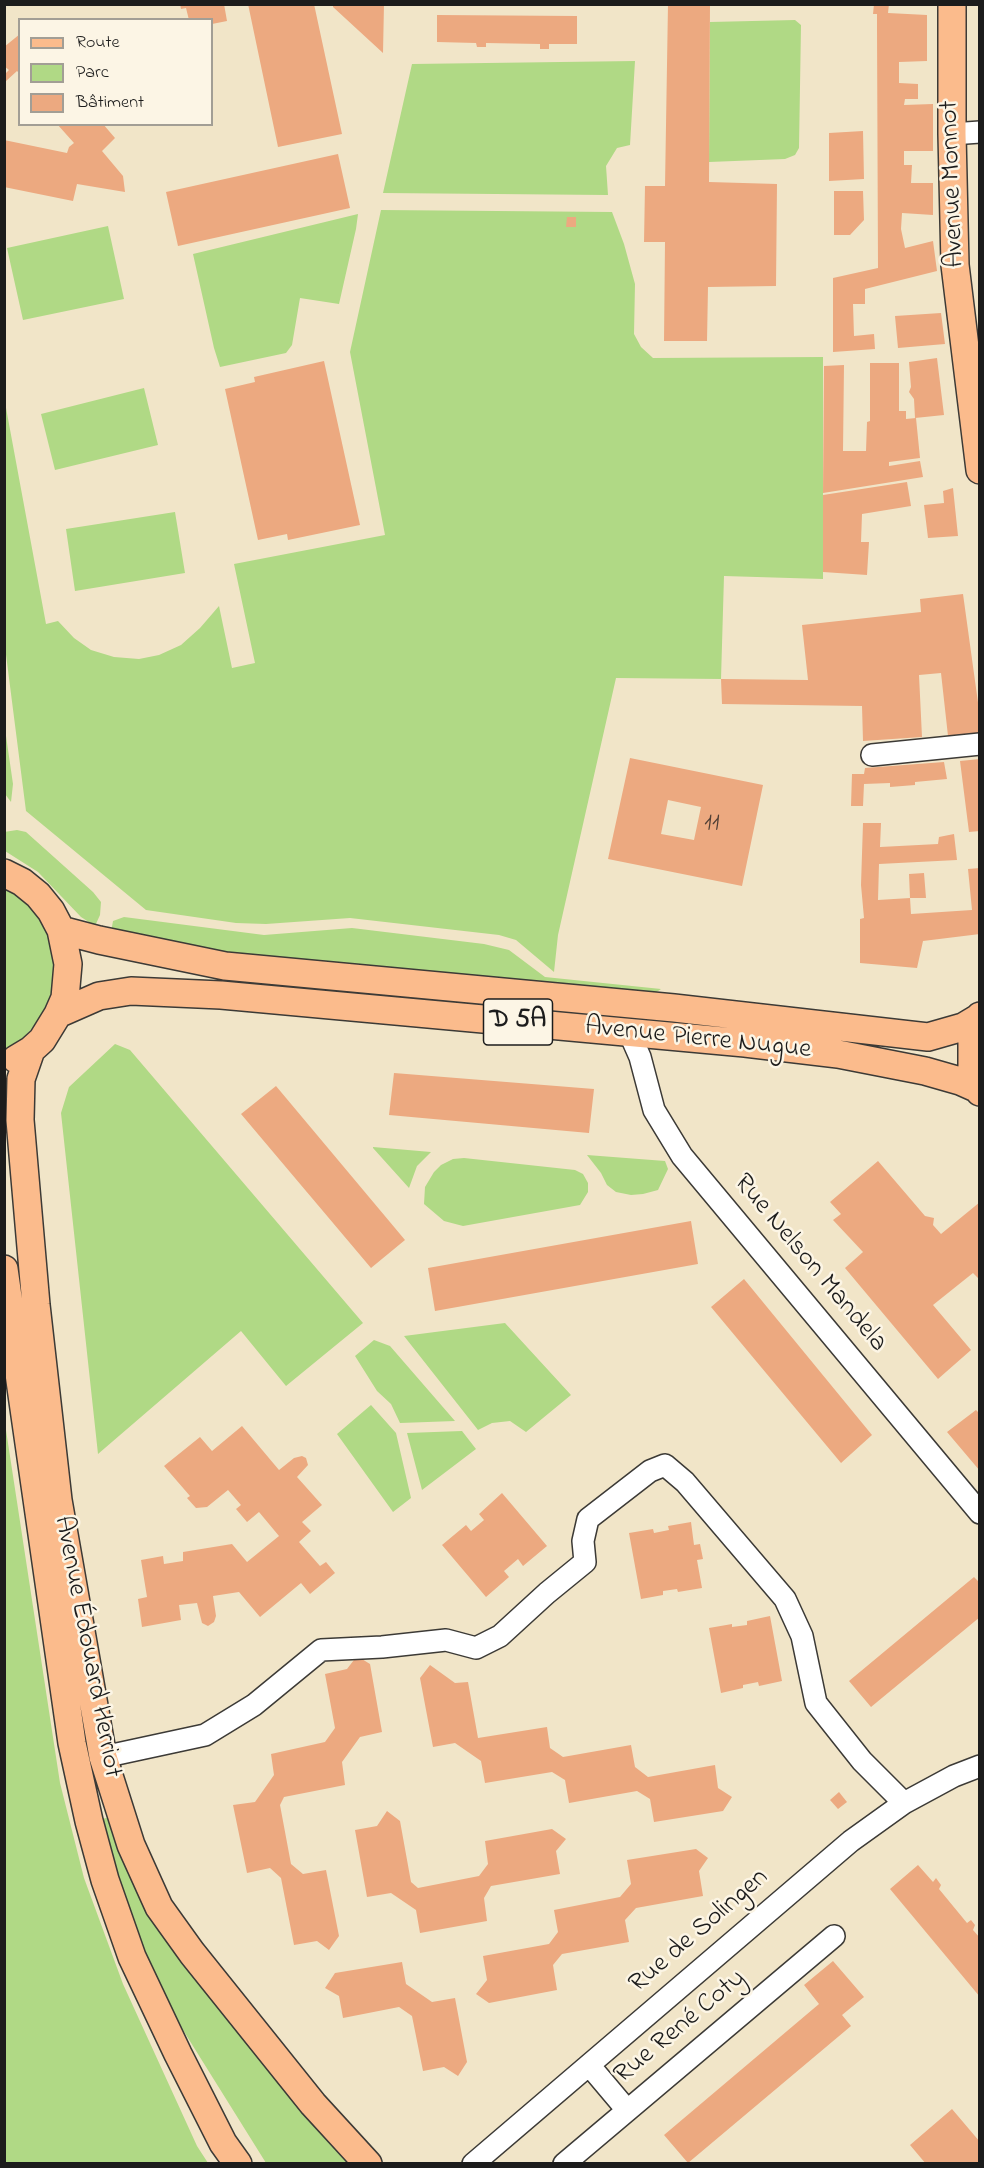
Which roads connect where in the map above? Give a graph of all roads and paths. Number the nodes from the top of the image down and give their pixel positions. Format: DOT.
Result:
graph roads {
  1 [pos="952,4"];
  2 [pos="980,132"];
  3 [pos="952,134"];
  4 [pos="976,406"];
  5 [pos="980,470"];
  6 [pos="980,744"];
  7 [pos="872,755"];
  8 [pos="4,873"];
  9 [pos="61,930"];
  10 [pos="58,1014"];
  11 [pos="979,1017"];
  12 [pos="629,1032"];
  13 [pos="31,1050"];
  14 [pos="4,1066"];
  15 [pos="979,1090"];
  16 [pos="4,1269"];
  17 [pos="980,1513"];
  18 [pos="103,1757"];
  19 [pos="980,1766"];
  20 [pos="904,1803"];
  21 [pos="834,1936"];
  22 [pos="589,2065"];
  23 [pos="627,2110"];
  24 [pos="238,2163"];
  25 [pos="368,2163"];
  26 [pos="473,2163"];
  27 [pos="564,2163"];
  1 -- 3 [label="main road, Avenue Monnot"];
  2 -- 3 [label="street"];
  3 -- 4 [label="main road, Avenue Monnot"];
  4 -- 5 [label="main road, Avenue Monnot"];
  6 -- 7 [label="street"];
  8 -- 9 [label="main road"];
  9 -- 10 [label="main road"];
  9 -- 11 [label="main road, Avenue Pierre Nugue / D 5A"];
  10 -- 12 [label="main road, Avenue Pierre Nugue / D 5A"];
  10 -- 13 [label="main road"];
  11 -- 15 [label="main road"];
  12 -- 15 [label="main road, Avenue Pierre Nugue / D 5A"];
  12 -- 17 [label="street, Rue Nelson Mandela"];
  13 -- 14 [label="main road"];
  13 -- 18 [label="main road, Avenue Édouard Herriot"];
  16 -- 24 [label="main road, Avenue Édouard Herriot"];
  18 -- 20 [label="street"];
  18 -- 25 [label="main road, Avenue Édouard Herriot"];
  19 -- 20 [label="street, Rue de Solingen"];
  20 -- 22 [label="street, Rue de Solingen"];
  21 -- 23 [label="street, Rue René Coty"];
  22 -- 23 [label="street"];
  22 -- 26 [label="street, Rue de Solingen"];
  23 -- 27 [label="street, Rue René Coty"];
}
